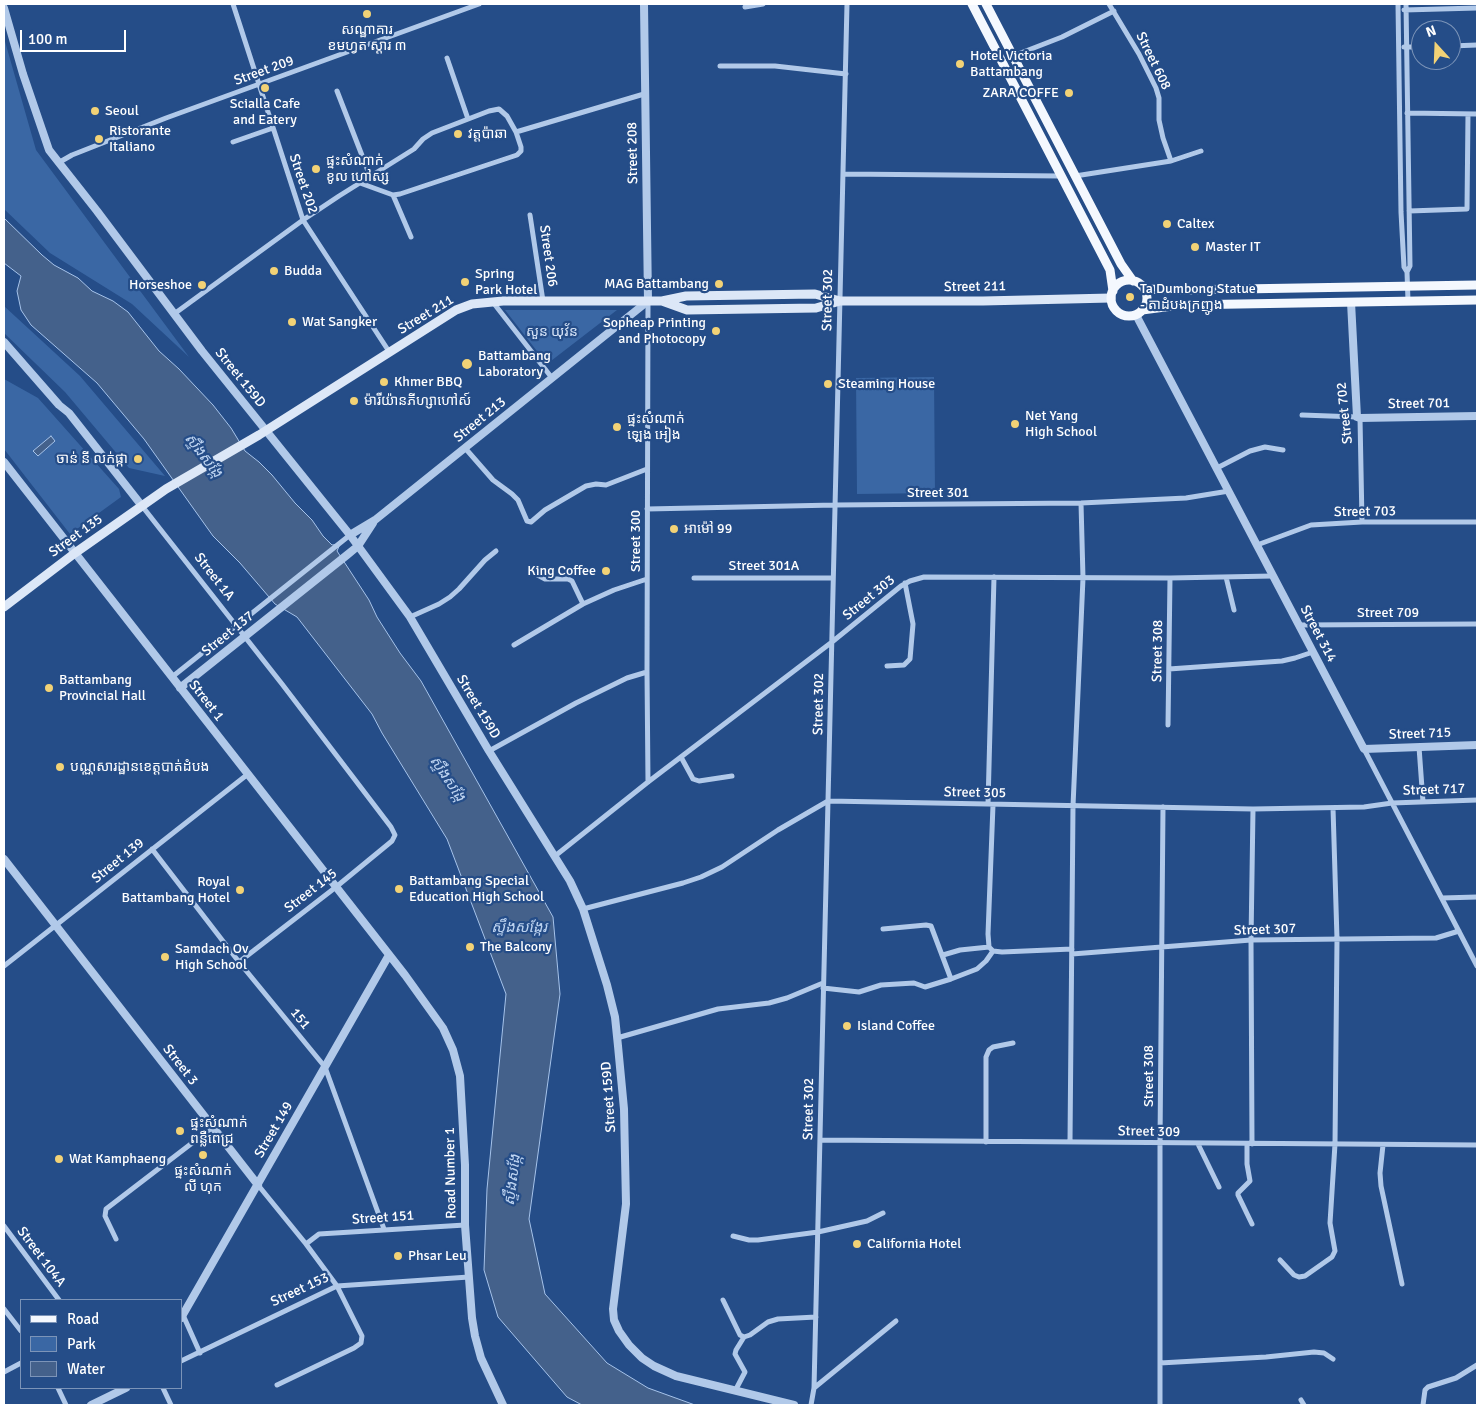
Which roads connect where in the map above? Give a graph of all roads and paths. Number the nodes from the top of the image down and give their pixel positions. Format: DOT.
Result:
graph roads {
  1 [pos="233,4"];
  2 [pos="479,4"];
  3 [pos="644,4"];
  4 [pos="763,4"];
  5 [pos="847,4"];
  6 [pos="972,4"];
  7 [pos="986,4"];
  8 [pos="1109,4"];
  9 [pos="745,7"];
  10 [pos="1398,7"];
  11 [pos="1406,7"];
  12 [pos="4,8"];
  13 [pos="1477,8"];
  14 [pos="1114,11"];
  15 [pos="1477,45"];
  16 [pos="1461,46"];
  17 [pos="1398,47"];
  18 [pos="1406,47"];
  19 [pos="1411,47"];
  20 [pos="1013,56"];
  21 [pos="447,58"];
  22 [pos="720,66"];
  23 [pos="846,74"];
  24 [pos="259,85"];
  25 [pos="337,91"];
  26 [pos="644,94"];
  27 [pos="1407,113"];
  28 [pos="1468,114"];
  29 [pos="1477,114"];
  30 [pos="468,119"];
  31 [pos="273,128"];
  32 [pos="516,132"];
  33 [pos="233,142"];
  34 [pos="1201,151"];
  35 [pos="1171,161"];
  36 [pos="58,163"];
  37 [pos="843,174"];
  38 [pos="370,176"];
  39 [pos="1061,176"];
  40 [pos="1075,176"];
  41 [pos="360,183"];
  42 [pos="393,195"];
  43 [pos="1409,211"];
  44 [pos="530,215"];
  45 [pos="303,220"];
  46 [pos="411,238"];
  47 [pos="1407,272"];
  48 [pos="1133,281"];
  49 [pos="1477,285"];
  50 [pos="1407,286"];
  51 [pos="1144,289"];
  52 [pos="1112,294"];
  53 [pos="1477,300"];
  54 [pos="492,301"];
  55 [pos="543,301"];
  56 [pos="648,301"];
  57 [pos="662,301"];
  58 [pos="1408,301"];
  59 [pos="840,302"];
  60 [pos="1351,302"];
  61 [pos="1139,312"];
  62 [pos="174,314"];
  63 [pos="4,342"];
  64 [pos="390,353"];
  65 [pos="552,378"];
  66 [pos="1302,415"];
  67 [pos="1477,416"];
  68 [pos="1359,418"];
  69 [pos="263,433"];
  70 [pos="465,448"];
  71 [pos="1283,450"];
  72 [pos="4,462"];
  73 [pos="1217,468"];
  74 [pos="647,469"];
  75 [pos="166,489"];
  76 [pos="1229,491"];
  77 [pos="1081,503"];
  78 [pos="835,505"];
  79 [pos="142,506"];
  80 [pos="647,509"];
  81 [pos="375,520"];
  82 [pos="1362,522"];
  83 [pos="1477,522"];
  84 [pos="350,535"];
  85 [pos="1257,545"];
  86 [pos="358,546"];
  87 [pos="496,551"];
  88 [pos="75,553"];
  89 [pos="347,555"];
  90 [pos="532,572"];
  91 [pos="1273,576"];
  92 [pos="994,577"];
  93 [pos="1226,577"];
  94 [pos="694,578"];
  95 [pos="833,578"];
  96 [pos="1083,578"];
  97 [pos="1170,578"];
  98 [pos="647,579"];
  99 [pos="905,583"];
  100 [pos="583,604"];
  101 [pos="4,607"];
  102 [pos="1234,610"];
  103 [pos="410,617"];
  104 [pos="1477,624"];
  105 [pos="1299,625"];
  106 [pos="236,626"];
  107 [pos="245,636"];
  108 [pos="832,642"];
  109 [pos="514,645"];
  110 [pos="1313,652"];
  111 [pos="887,666"];
  112 [pos="1169,669"];
  113 [pos="647,672"];
  114 [pos="172,677"];
  115 [pos="180,688"];
  116 [pos="1168,725"];
  117 [pos="1477,745"];
  118 [pos="1420,747"];
  119 [pos="1364,749"];
  120 [pos="489,751"];
  121 [pos="681,757"];
  122 [pos="248,774"];
  123 [pos="732,776"];
  124 [pos="648,782"];
  125 [pos="1477,800"];
  126 [pos="828,801"];
  127 [pos="1423,802"];
  128 [pos="1392,803"];
  129 [pos="991,804"];
  130 [pos="1073,806"];
  131 [pos="1163,807"];
  132 [pos="1333,808"];
  133 [pos="1253,809"];
  134 [pos="395,835"];
  135 [pos="152,848"];
  136 [pos="555,856"];
  137 [pos="4,859"];
  138 [pos="336,887"];
  139 [pos="1442,898"];
  140 [pos="1477,898"];
  141 [pos="583,909"];
  142 [pos="56,925"];
  143 [pos="883,929"];
  144 [pos="1459,931"];
  145 [pos="1337,939"];
  146 [pos="1251,940"];
  147 [pos="1162,947"];
  148 [pos="991,949"];
  149 [pos="1072,951"];
  150 [pos="389,955"];
  151 [pos="943,955"];
  152 [pos="238,962"];
  153 [pos="4,966"];
  154 [pos="1477,966"];
  155 [pos="951,979"];
  156 [pos="823,986"];
  157 [pos="617,1038"];
  158 [pos="1013,1043"];
  159 [pos="325,1067"];
  160 [pos="213,1127"];
  161 [pos="820,1140"];
  162 [pos="986,1142"];
  163 [pos="1070,1142"];
  164 [pos="1160,1143"];
  165 [pos="1198,1144"];
  166 [pos="1250,1144"];
  167 [pos="1335,1144"];
  168 [pos="1383,1145"];
  169 [pos="1477,1145"];
  170 [pos="258,1185"];
  171 [pos="1219,1187"];
  172 [pos="883,1213"];
  173 [pos="1252,1224"];
  174 [pos="465,1225"];
  175 [pos="4,1226"];
  176 [pos="384,1229"];
  177 [pos="818,1232"];
  178 [pos="733,1236"];
  179 [pos="116,1239"];
  180 [pos="306,1244"];
  181 [pos="1280,1260"];
  182 [pos="468,1277"];
  183 [pos="1402,1284"];
  184 [pos="337,1286"];
  185 [pos="58,1299"];
  186 [pos="723,1300"];
  187 [pos="4,1309"];
  188 [pos="182,1317"];
  189 [pos="816,1317"];
  190 [pos="896,1322"];
  191 [pos="20,1330"];
  192 [pos="744,1337"];
  193 [pos="200,1352"];
  194 [pos="1333,1359"];
  195 [pos="182,1361"];
  196 [pos="1160,1363"];
  197 [pos="20,1364"];
  198 [pos="1477,1365"];
  199 [pos="4,1372"];
  200 [pos="277,1385"];
  201 [pos="814,1388"];
  202 [pos="58,1389"];
  203 [pos="124,1389"];
  204 [pos="163,1389"];
  205 [pos="735,1391"];
  206 [pos="66,1405"];
  207 [pos="91,1405"];
  208 [pos="171,1405"];
  209 [pos="504,1405"];
  210 [pos="794,1405"];
  211 [pos="810,1405"];
  212 [pos="1160,1405"];
  213 [pos="1423,1405"];
  1 -- 24 [label="street, Street 202"];
  2 -- 24 [label="street, Street 209"];
  3 -- 26 [label="street, Street 208"];
  4 -- 9 [label="street"];
  5 -- 23 [label="street, Street 302"];
  6 -- 39 [label="main road"];
  7 -- 20 [label="main road"];
  8 -- 14 [label="street, Street 608"];
  10 -- 11 [label="street"];
  10 -- 17 [label="street"];
  11 -- 13 [label="street"];
  11 -- 18 [label="street"];
  12 -- 36 [label="street, Street 159D"];
  14 -- 20 [label="street"];
  14 -- 35 [label="street, Street 608"];
  15 -- 16 [label="street"];
  17 -- 18 [label="street"];
  17 -- 47 [label="street"];
  18 -- 19 [label="street"];
  18 -- 27 [label="street"];
  20 -- 40 [label="main road"];
  21 -- 30 [label="street"];
  22 -- 23 [label="street"];
  23 -- 37 [label="street, Street 302"];
  24 -- 31 [label="street, Street 202"];
  24 -- 36 [label="street, Street 209"];
  25 -- 38 [label="street"];
  26 -- 32 [label="street"];
  26 -- 56 [label="street, Street 208"];
  27 -- 28 [label="street"];
  27 -- 43 [label="street"];
  28 -- 29 [label="street"];
  28 -- 43 [label="street"];
  30 -- 32 [label="street"];
  30 -- 38 [label="street"];
  31 -- 33 [label="street"];
  31 -- 45 [label="street, Street 202"];
  32 -- 42 [label="street"];
  34 -- 35 [label="street"];
  35 -- 40 [label="street"];
  36 -- 62 [label="street, Street 159D"];
  37 -- 39 [label="street"];
  37 -- 59 [label="street, Street 302"];
  38 -- 41 [label="street"];
  39 -- 52 [label="main road"];
  40 -- 48 [label="main road"];
  41 -- 42 [label="street"];
  41 -- 45 [label="street"];
  42 -- 46 [label="street"];
  43 -- 47 [label="street"];
  44 -- 55 [label="street, Street 206"];
  45 -- 62 [label="street"];
  45 -- 64 [label="street, Street 202"];
  47 -- 50 [label="street"];
  48 -- 51 [label="main road"];
  48 -- 52 [label="main road"];
  49 -- 50 [label="main road"];
  50 -- 51 [label="main road"];
  50 -- 58 [label="street"];
  51 -- 61 [label="main road"];
  52 -- 59 [label="main road, Street 211"];
  52 -- 61 [label="main road"];
  53 -- 58 [label="main road"];
  54 -- 55 [label="main road, Street 211"];
  54 -- 64 [label="main road, Street 211"];
  54 -- 65 [label="street"];
  55 -- 56 [label="main road, Street 211"];
  56 -- 57 [label="main road, Street 211"];
  56 -- 65 [label="street, Street 213"];
  56 -- 74 [label="street, Street 300"];
  57 -- 59 [label="main road, Street 211"];
  57 -- 59 [label="main road, Street 211"];
  58 -- 60 [label="main road"];
  59 -- 78 [label="street, Street 302"];
  60 -- 61 [label="main road"];
  60 -- 68 [label="street, Street 702"];
  61 -- 73 [label="street, Street 314"];
  62 -- 69 [label="street, Street 159D"];
  63 -- 79 [label="street, Street 1A"];
  64 -- 69 [label="main road, Street 211"];
  65 -- 70 [label="street, Street 213"];
  66 -- 68 [label="street"];
  67 -- 68 [label="street, Street 701"];
  68 -- 82 [label="street, Street 702"];
  69 -- 75 [label="main road, Street 211"];
  69 -- 84 [label="street, Street 159D"];
  70 -- 74 [label="street"];
  70 -- 81 [label="street, Street 213"];
  71 -- 73 [label="street"];
  72 -- 88 [label="street, Street 1"];
  73 -- 76 [label="street, Street 314"];
  74 -- 80 [label="street, Street 300"];
  75 -- 79 [label="main road, Street 135"];
  76 -- 77 [label="street, Street 301"];
  76 -- 85 [label="street, Street 314"];
  77 -- 78 [label="street, Street 301"];
  77 -- 96 [label="street"];
  78 -- 80 [label="street, Street 301"];
  78 -- 95 [label="street, Street 302"];
  79 -- 88 [label="main road, Street 135"];
  79 -- 106 [label="street, Street 1A"];
  80 -- 98 [label="street, Street 300"];
  81 -- 84 [label="street, Street 213"];
  81 -- 86 [label="street, Street 213"];
  82 -- 83 [label="street, Street 703"];
  82 -- 85 [label="street, Street 703"];
  84 -- 86 [label="street, Street 159D"];
  84 -- 106 [label="street, Street 213"];
  85 -- 91 [label="street, Street 314"];
  86 -- 89 [label="street, Street 213"];
  86 -- 103 [label="street, Street 159D"];
  87 -- 103 [label="street"];
  88 -- 101 [label="main road, Street 135"];
  88 -- 114 [label="street, Street 1"];
  89 -- 107 [label="street, Street 137"];
  90 -- 100 [label="street"];
  91 -- 93 [label="street, Street 303"];
  91 -- 105 [label="street, Street 314"];
  92 -- 96 [label="street, Street 303"];
  92 -- 99 [label="street, Street 303"];
  92 -- 129 [label="street"];
  93 -- 97 [label="street, Street 303"];
  93 -- 102 [label="street"];
  94 -- 95 [label="street, Street 301A"];
  95 -- 108 [label="street, Street 302"];
  96 -- 97 [label="street, Street 303"];
  96 -- 130 [label="street"];
  97 -- 112 [label="street, Street 308"];
  98 -- 100 [label="street"];
  98 -- 113 [label="street, Street 300"];
  99 -- 108 [label="street, Street 303"];
  99 -- 111 [label="street"];
  100 -- 109 [label="street"];
  103 -- 120 [label="street, Street 159D"];
  104 -- 105 [label="street, Street 709"];
  105 -- 110 [label="street, Street 314"];
  106 -- 107 [label="street, Street 1A"];
  106 -- 114 [label="street, Street 137"];
  107 -- 115 [label="street, Street 137"];
  107 -- 134 [label="street, Street 1A"];
  108 -- 121 [label="street, Street 303"];
  108 -- 126 [label="street, Street 302"];
  110 -- 112 [label="street"];
  110 -- 119 [label="street, Street 314"];
  112 -- 116 [label="street, Street 308"];
  113 -- 120 [label="street"];
  113 -- 124 [label="street, Street 300"];
  114 -- 115 [label="street, Street 1"];
  115 -- 122 [label="street, Street 1"];
  117 -- 118 [label="street, Street 715"];
  118 -- 119 [label="street, Street 715"];
  118 -- 127 [label="street"];
  119 -- 128 [label="street, Street 314"];
  120 -- 136 [label="street, Street 159D"];
  121 -- 123 [label="street"];
  121 -- 124 [label="street, Street 303"];
  122 -- 135 [label="street, Street 139"];
  122 -- 138 [label="street, Street 1"];
  124 -- 136 [label="street, Street 303"];
  125 -- 127 [label="street, Street 717"];
  126 -- 129 [label="street, Street 305"];
  126 -- 141 [label="street"];
  126 -- 156 [label="street, Street 302"];
  127 -- 128 [label="street, Street 717"];
  128 -- 132 [label="street, Street 305"];
  128 -- 139 [label="street, Street 314"];
  129 -- 130 [label="street, Street 305"];
  129 -- 148 [label="street"];
  130 -- 131 [label="street, Street 305"];
  130 -- 149 [label="street"];
  131 -- 133 [label="street, Street 305"];
  131 -- 147 [label="street, Street 308"];
  132 -- 133 [label="street, Street 305"];
  132 -- 145 [label="street"];
  133 -- 146 [label="street"];
  134 -- 138 [label="street, Street 145"];
  135 -- 142 [label="street, Street 139"];
  135 -- 152 [label="street, 151"];
  136 -- 141 [label="street, Street 159D"];
  137 -- 142 [label="street, Street 3"];
  138 -- 150 [label="street, Street 1"];
  138 -- 152 [label="street, Street 145"];
  139 -- 140 [label="street"];
  139 -- 144 [label="street, Street 314"];
  141 -- 157 [label="street, Street 159D"];
  142 -- 153 [label="street, Street 139"];
  142 -- 160 [label="street, Street 3"];
  143 -- 151 [label="street"];
  144 -- 145 [label="street, Street 307"];
  144 -- 154 [label="street, Street 314"];
  145 -- 146 [label="street, Street 307"];
  145 -- 167 [label="street"];
  146 -- 147 [label="street, Street 307"];
  146 -- 166 [label="street"];
  147 -- 149 [label="street, Street 307"];
  147 -- 164 [label="street, Street 308"];
  148 -- 149 [label="street, Street 307"];
  148 -- 151 [label="street, Street 307"];
  148 -- 155 [label="street"];
  149 -- 163 [label="street"];
  150 -- 159 [label="street, Street 149"];
  150 -- 174 [label="street, Road Number 1"];
  151 -- 155 [label="street"];
  152 -- 159 [label="street, 151"];
  155 -- 156 [label="street"];
  156 -- 157 [label="street"];
  156 -- 161 [label="street, Street 302"];
  157 -- 205 [label="street, Street 159D"];
  158 -- 162 [label="street"];
  159 -- 170 [label="street, Street 149"];
  159 -- 176 [label="street, 151"];
  160 -- 170 [label="street, Street 3"];
  160 -- 179 [label="street"];
  161 -- 162 [label="street, Street 309"];
  161 -- 177 [label="street, Street 302"];
  162 -- 163 [label="street, Street 309"];
  163 -- 164 [label="street, Street 309"];
  164 -- 165 [label="street, Street 309"];
  164 -- 196 [label="street, Street 308"];
  165 -- 166 [label="street, Street 309"];
  165 -- 171 [label="street"];
  166 -- 167 [label="street, Street 309"];
  166 -- 173 [label="street"];
  167 -- 168 [label="street, Street 309"];
  167 -- 181 [label="street"];
  168 -- 169 [label="street, Street 309"];
  168 -- 183 [label="street"];
  170 -- 180 [label="street, Street 3"];
  170 -- 188 [label="street, Street 149"];
  172 -- 177 [label="street"];
  174 -- 176 [label="street, Street 151"];
  174 -- 182 [label="street, Road Number 1"];
  175 -- 185 [label="street, Street 104A"];
  176 -- 180 [label="street, Street 151"];
  177 -- 178 [label="street"];
  177 -- 189 [label="street, Street 302"];
  180 -- 184 [label="street, Street 3"];
  182 -- 184 [label="street, Street 153"];
  182 -- 209 [label="street, Road Number 1"];
  184 -- 193 [label="street, Street 153"];
  184 -- 200 [label="street, Street 3"];
  186 -- 192 [label="street"];
  187 -- 191 [label="street"];
  188 -- 193 [label="street"];
  189 -- 192 [label="street"];
  189 -- 201 [label="street, Street 302"];
  190 -- 201 [label="street"];
  192 -- 205 [label="street"];
  193 -- 195 [label="street, Street 153"];
  194 -- 196 [label="street"];
  196 -- 212 [label="street, Street 308"];
  197 -- 199 [label="street"];
  198 -- 213 [label="street"];
  201 -- 211 [label="street, Street 302"];
  202 -- 206 [label="street"];
  203 -- 207 [label="street"];
  204 -- 208 [label="street"];
  205 -- 210 [label="street, Street 159D"];
}
